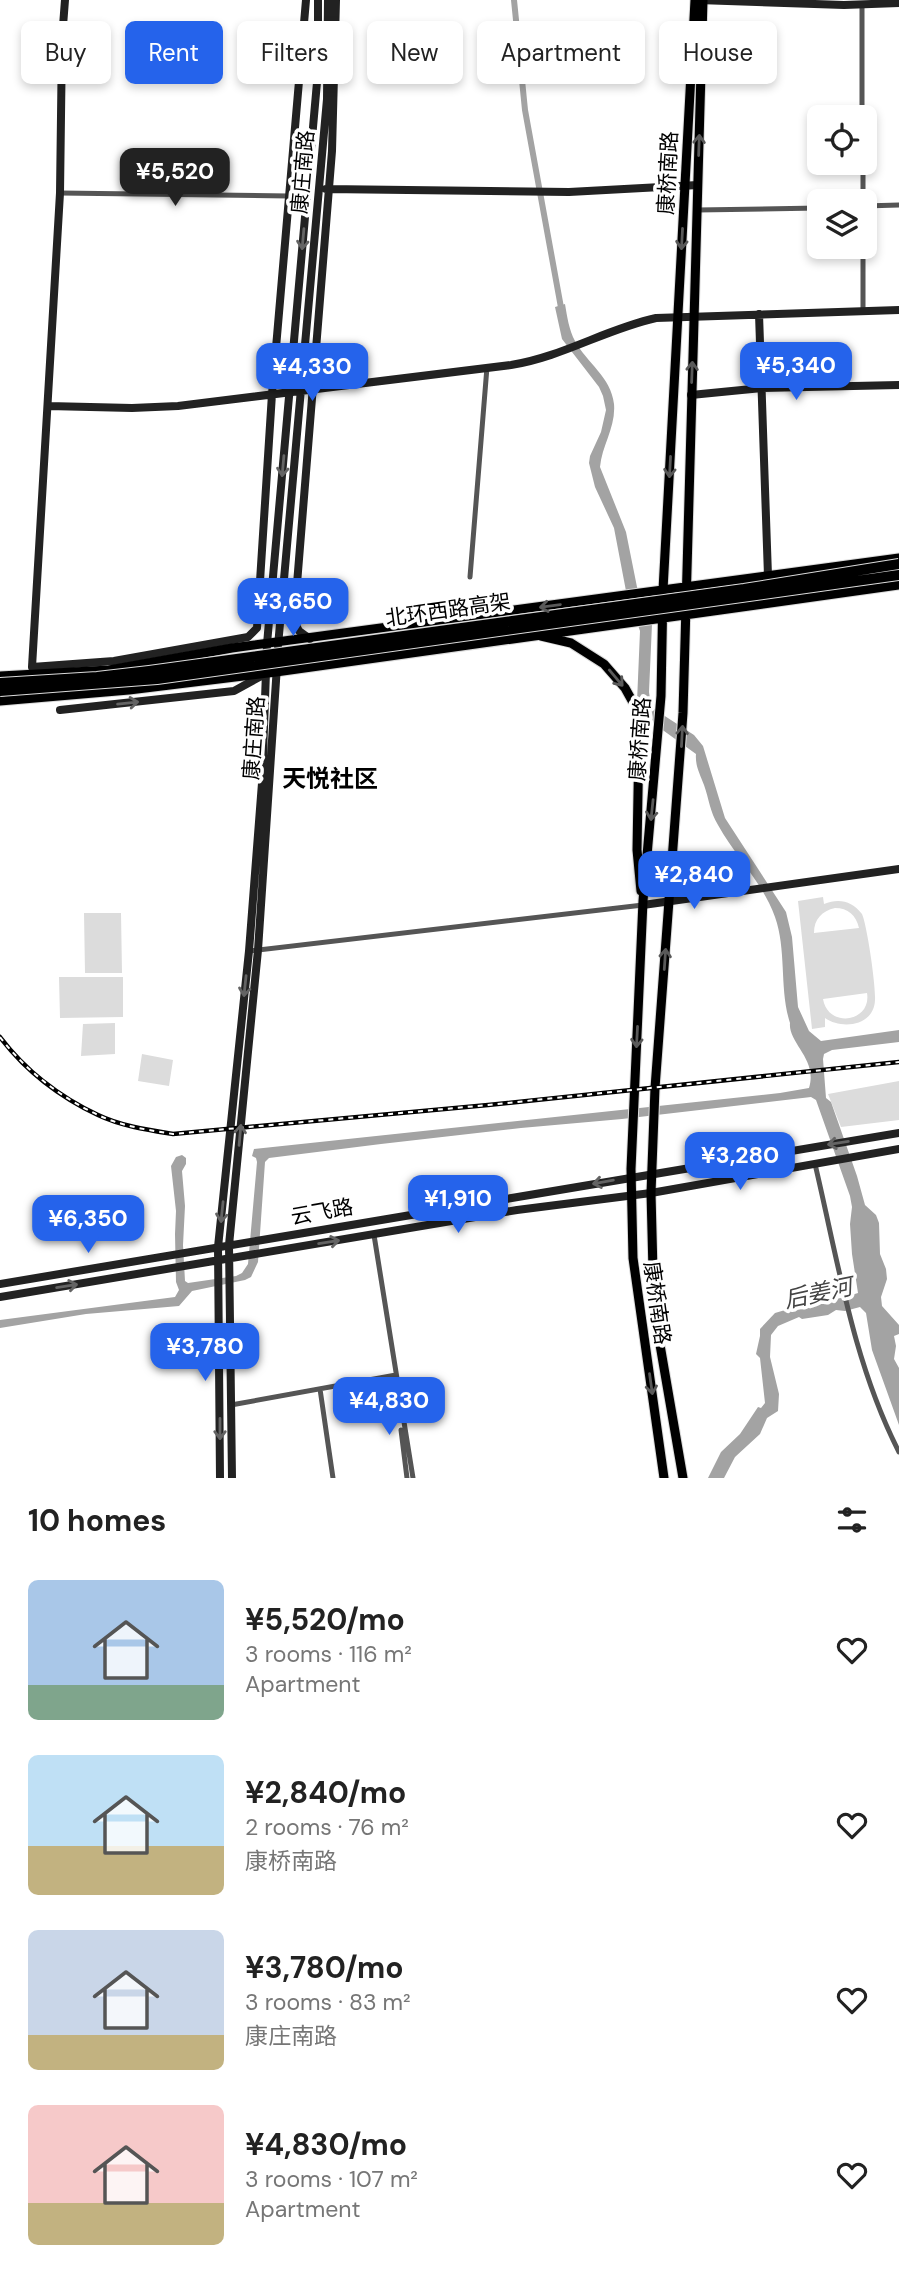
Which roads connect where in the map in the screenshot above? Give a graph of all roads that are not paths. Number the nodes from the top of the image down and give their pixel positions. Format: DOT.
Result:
graph roads {
  1 [pos="65,0"];
  2 [pos="306,0"];
  3 [pos="318,0"];
  4 [pos="328,0"];
  5 [pos="336,0"];
  6 [pos="695,0"];
  7 [pos="703,0"];
  8 [pos="899,3"];
  9 [pos="862,4"];
  10 [pos="862,105"];
  11 [pos="698,185"];
  12 [pos="685,186"];
  13 [pos="324,189"];
  14 [pos="60,193"];
  15 [pos="289,196"];
  16 [pos="899,205"];
  17 [pos="877,206"];
  18 [pos="807,208"];
  19 [pos="697,210"];
  20 [pos="863,259"];
  21 [pos="899,310"];
  22 [pos="863,311"];
  23 [pos="759,314"];
  24 [pos="694,316"];
  25 [pos="678,317"];
  26 [pos="487,367"];
  27 [pos="899,385"];
  28 [pos="762,388"];
  29 [pos="313,389"];
  30 [pos="302,390"];
  31 [pos="290,391"];
  32 [pos="272,394"];
  33 [pos="691,395"];
  34 [pos="48,406"];
  35 [pos="899,558"];
  36 [pos="899,564"];
  37 [pos="899,575"];
  38 [pos="768,576"];
  39 [pos="470,577"];
  40 [pos="899,584"];
  41 [pos="685,587"];
  42 [pos="658,591"];
  43 [pos="685,614"];
  44 [pos="659,618"];
  45 [pos="257,628"];
  46 [pos="536,635"];
  47 [pos="310,639"];
  48 [pos="278,643"];
  49 [pos="267,644"];
  50 [pos="271,673"];
  51 [pos="0,676"];
  52 [pos="0,682"];
  53 [pos="0,691"];
  54 [pos="0,701"];
  55 [pos="60,710"];
  56 [pos="899,869"];
  57 [pos="670,900"];
  58 [pos="643,903"];
  59 [pos="253,950"];
  60 [pos="899,1133"];
  61 [pos="899,1149"];
  62 [pos="819,1163"];
  63 [pos="652,1174"];
  64 [pos="631,1177"];
  65 [pos="651,1193"];
  66 [pos="632,1196"];
  67 [pos="374,1234"];
  68 [pos="229,1245"];
  69 [pos="218,1247"];
  70 [pos="230,1258"];
  71 [pos="219,1260"];
  72 [pos="0,1284"];
  73 [pos="0,1297"];
  74 [pos="396,1375"];
  75 [pos="320,1389"];
  76 [pos="398,1392"];
  77 [pos="231,1405"];
  78 [pos="899,1452"];
  79 [pos="220,1478"];
  80 [pos="232,1478"];
  81 [pos="333,1478"];
  82 [pos="407,1478"];
  83 [pos="413,1478"];
  84 [pos="664,1478"];
  85 [pos="683,1478"];
  1 -- 14 [label="street"];
  2 -- 15 [label="street"];
  3 -- 31 [label="street, 康庄南路, one-way"];
  4 -- 13 [label="street, 康庄南路"];
  5 -- 13 [label="street"];
  6 -- 7 [label="street"];
  6 -- 12 [label="main road, 康桥南路"];
  7 -- 9 [label="street"];
  11 -- 7 [label="main road, 康桥南路, one-way"];
  8 -- 9 [label="street"];
  9 -- 10 [label="street"];
  11 -- 12 [label="street"];
  11 -- 19 [label="main road, 康桥南路"];
  12 -- 13 [label="street"];
  12 -- 25 [label="main road, 康桥南路, one-way"];
  13 -- 29 [label="street"];
  13 -- 30 [label="street, 康庄南路"];
  14 -- 15 [label="street"];
  14 -- 34 [label="street"];
  15 -- 32 [label="street"];
  16 -- 17 [label="street"];
  18 -- 19 [label="street"];
  19 -- 24 [label="main road, 康桥南路"];
  20 -- 22 [label="street"];
  21 -- 22 [label="street"];
  22 -- 23 [label="street"];
  23 -- 24 [label="street"];
  23 -- 28 [label="street"];
  24 -- 25 [label="street"];
  33 -- 24 [label="main road, 康桥南路, one-way"];
  25 -- 26 [label="street"];
  25 -- 42 [label="main road, 康桥南路, one-way"];
  26 -- 29 [label="street"];
  26 -- 39 [label="street"];
  27 -- 28 [label="street"];
  28 -- 33 [label="street"];
  28 -- 38 [label="street"];
  29 -- 30 [label="street"];
  29 -- 47 [label="street"];
  30 -- 31 [label="street"];
  30 -- 48 [label="street, 康庄南路"];
  31 -- 32 [label="street"];
  31 -- 49 [label="street, 康庄南路, one-way"];
  32 -- 34 [label="street"];
  32 -- 45 [label="street"];
  33 -- 41 [label="main road, 康桥南路"];
  34 -- 45 [label="street"];
  35 -- 38 [label="main road"];
  36 -- 52 [label="highway, 北环西路高架, bridge"];
  37 -- 53 [label="highway, 北环西路高架, bridge"];
  38 -- 41 [label="main road"];
  40 -- 43 [label="main road"];
  41 -- 42 [label="main road"];
  41 -- 43 [label="main road, 康桥南路"];
  42 -- 44 [label="main road, 康桥南路"];
  42 -- 47 [label="main road, one-way"];
  43 -- 44 [label="main road"];
  57 -- 43 [label="main road, 康桥南路, one-way"];
  44 -- 46 [label="main road"];
  44 -- 58 [label="main road, 康桥南路, one-way"];
  45 -- 49 [label="street"];
  46 -- 50 [label="main road"];
  46 -- 58 [label="main road, one-way"];
  47 -- 48 [label="main road"];
  48 -- 49 [label="main road"];
  48 -- 50 [label="street, 康庄南路"];
  49 -- 50 [label="street, 康庄南路"];
  49 -- 51 [label="main road"];
  50 -- 54 [label="main road"];
  55 -- 50 [label="street, one-way"];
  50 -- 59 [label="street, 康庄南路"];
  56 -- 57 [label="street"];
  57 -- 58 [label="street"];
  63 -- 57 [label="main road, 康桥南路, one-way"];
  58 -- 59 [label="street"];
  58 -- 64 [label="main road, 康桥南路, one-way"];
  68 -- 59 [label="street, 康庄南路, one-way"];
  59 -- 69 [label="street, 康庄南路, one-way"];
  60 -- 63 [label="street, 云飞路, one-way"];
  61 -- 62 [label="street, 云飞路"];
  62 -- 65 [label="street, 云飞路"];
  62 -- 78 [label="street"];
  63 -- 64 [label="street, 云飞路"];
  63 -- 65 [label="main road, 康桥南路"];
  64 -- 66 [label="main road, 康桥南路"];
  64 -- 68 [label="street, 云飞路, one-way"];
  65 -- 66 [label="street, 云飞路"];
  65 -- 85 [label="main road, 康桥南路"];
  66 -- 67 [label="street, 云飞路"];
  66 -- 84 [label="main road, 康桥南路, one-way"];
  70 -- 67 [label="street, 云飞路, one-way"];
  67 -- 74 [label="street"];
  68 -- 69 [label="street, 云飞路"];
  68 -- 70 [label="street, 康庄南路"];
  69 -- 71 [label="street, 康庄南路"];
  69 -- 72 [label="street, 云飞路"];
  70 -- 71 [label="street, 云飞路"];
  70 -- 77 [label="street, 康庄南路"];
  73 -- 71 [label="street, 云飞路, one-way"];
  71 -- 79 [label="street, 康庄南路, one-way"];
  74 -- 75 [label="street"];
  74 -- 76 [label="street"];
  75 -- 77 [label="street"];
  75 -- 81 [label="street"];
  76 -- 82 [label="street"];
  76 -- 83 [label="street"];
  77 -- 80 [label="street, 康庄南路"];
}
